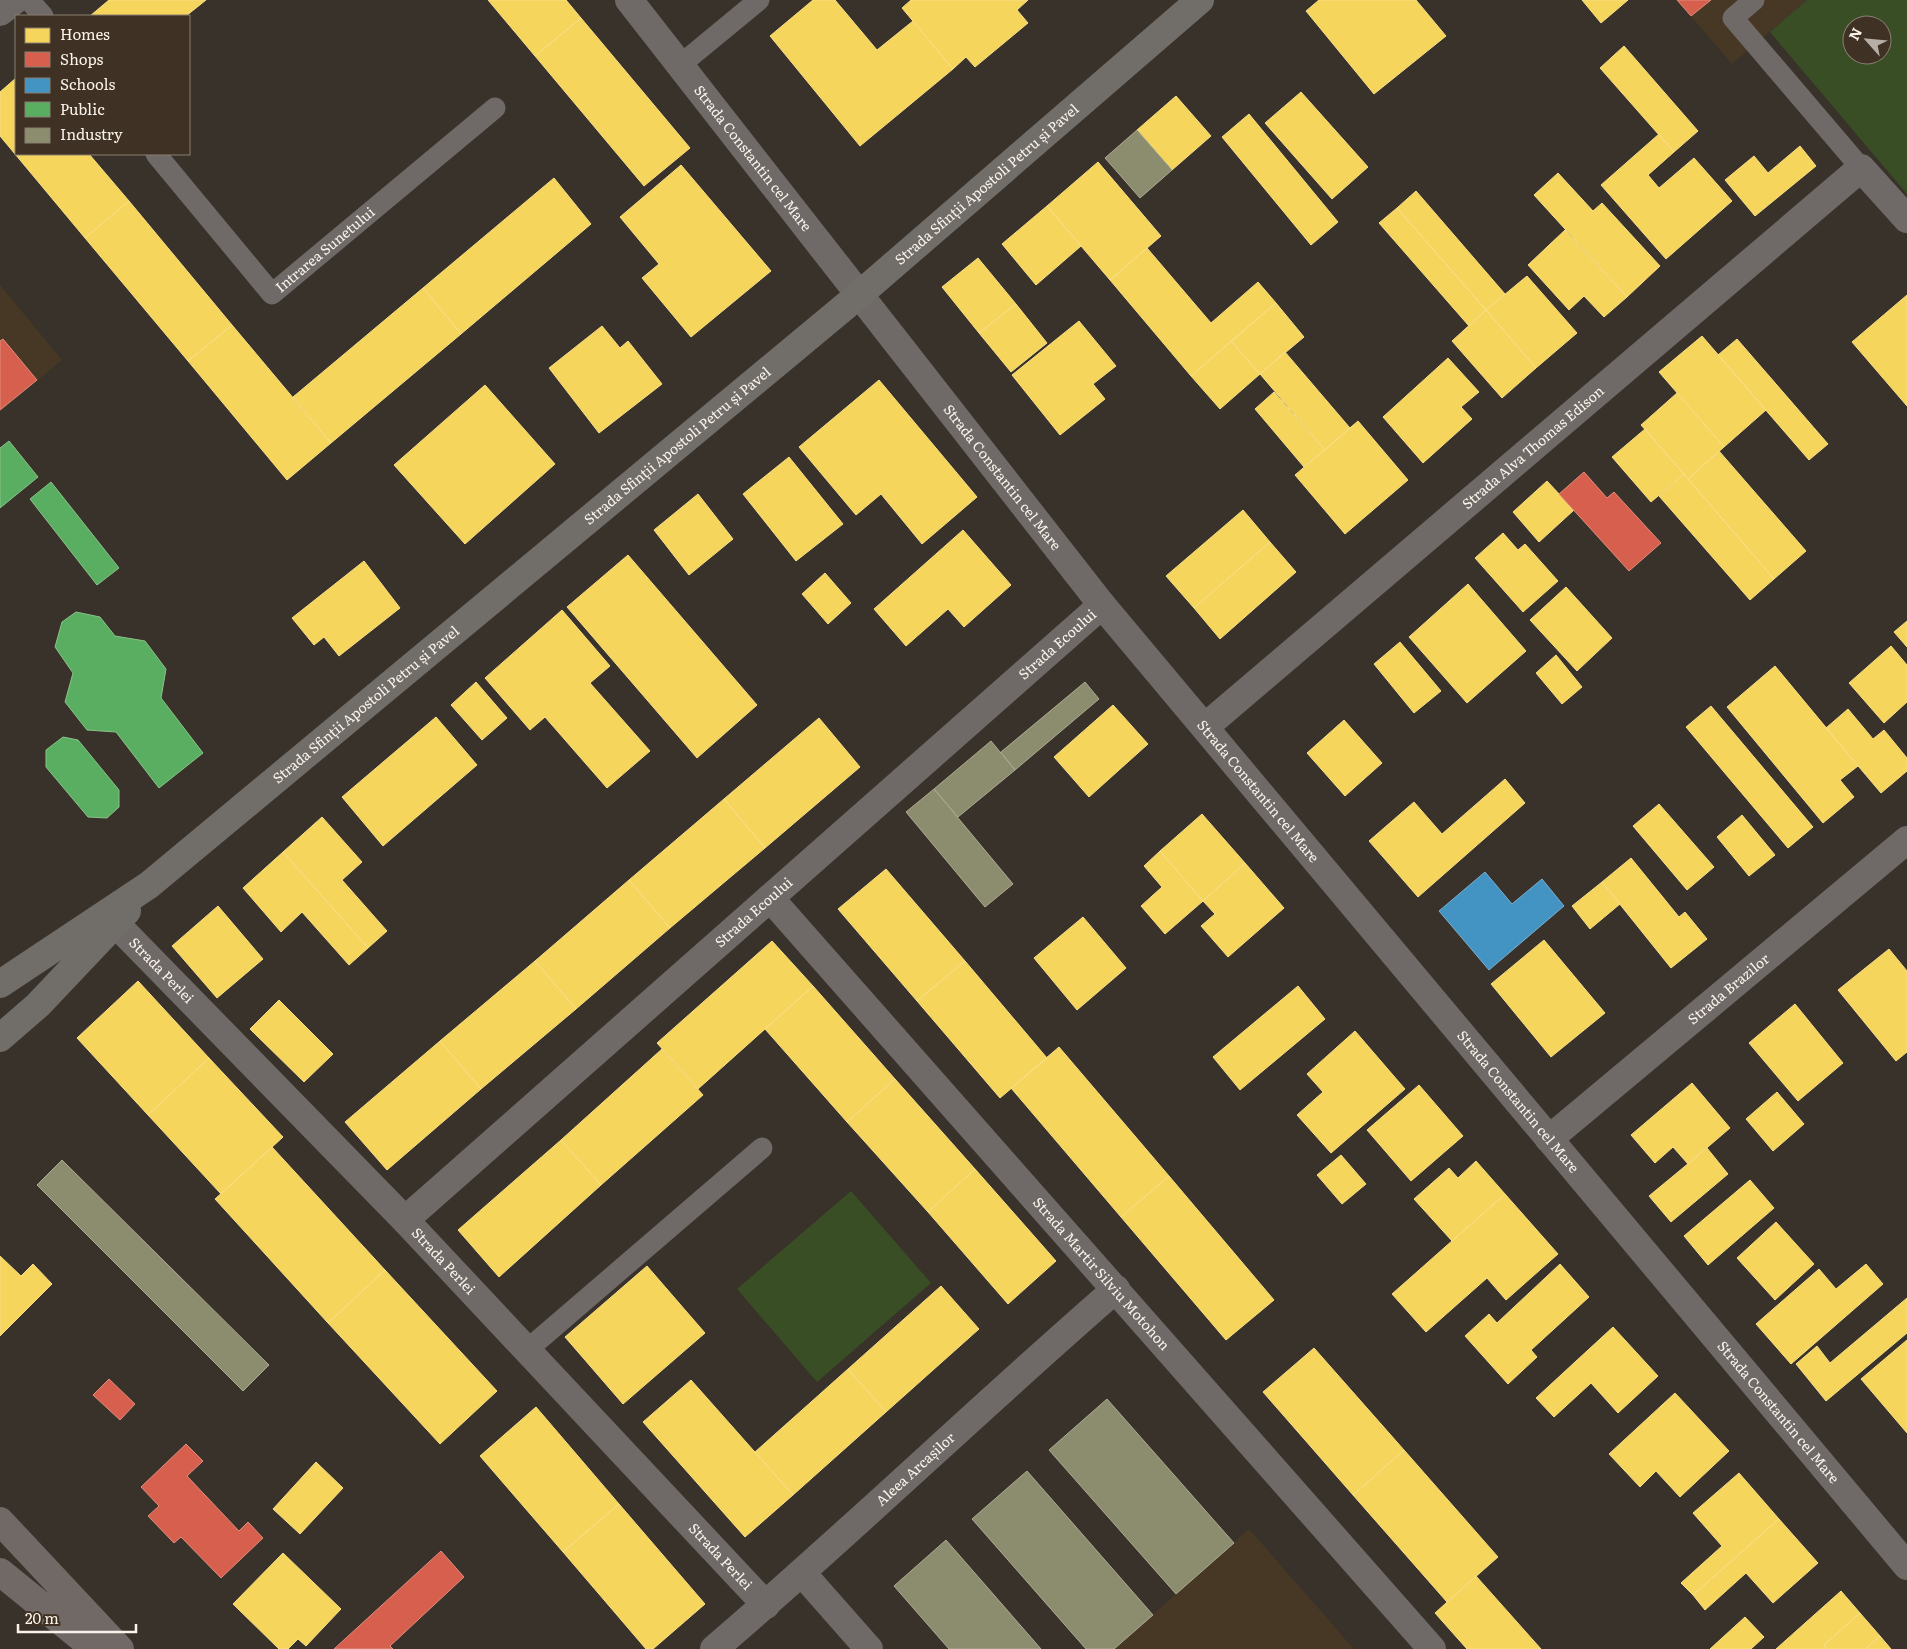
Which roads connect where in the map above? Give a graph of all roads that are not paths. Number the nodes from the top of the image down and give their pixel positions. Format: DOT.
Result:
graph roads {
  1 [pos="15,0"];
  2 [pos="29,0"];
  3 [pos="629,0"];
  4 [pos="759,0"];
  5 [pos="1200,0"];
  6 [pos="1754,0"];
  7 [pos="0,12"];
  8 [pos="42,15"];
  9 [pos="679,66"];
  10 [pos="495,108"];
  11 [pos="157,155"];
  12 [pos="1861,168"];
  13 [pos="1907,218"];
  14 [pos="860,294"];
  15 [pos="1102,605"];
  16 [pos="1205,727"];
  17 [pos="1907,840"];
  18 [pos="149,885"];
  19 [pos="770,898"];
  20 [pos="116,924"];
  21 [pos="0,984"];
  22 [pos="0,1038"];
  23 [pos="1549,1139"];
  24 [pos="762,1148"];
  25 [pos="405,1220"];
  26 [pos="1116,1289"];
  27 [pos="526,1350"];
  28 [pos="0,1520"];
  29 [pos="1904,1556"];
  30 [pos="0,1572"];
  31 [pos="802,1573"];
  32 [pos="766,1605"];
  33 [pos="95,1649"];
  34 [pos="120,1649"];
  35 [pos="714,1649"];
  36 [pos="869,1649"];
  37 [pos="1432,1649"];
  1 -- 7 [label="street"];
  2 -- 8 [label="lane"];
  3 -- 9 [label="street, Strada Constantin cel Mare"];
  4 -- 9 [label="lane"];
  5 -- 14 [label="main road, Strada Sfinții Apostoli Petru și Pavel"];
  6 -- 12 [label="lane"];
  9 -- 14 [label="street, Strada Constantin cel Mare"];
  10 -- 11 [label="lane, Intrarea Sunetului"];
  12 -- 13 [label="street"];
  12 -- 16 [label="street, Strada Alva Thomas Edison"];
  14 -- 15 [label="street, Strada Constantin cel Mare"];
  14 -- 18 [label="main road, Strada Sfinții Apostoli Petru și Pavel"];
  15 -- 16 [label="street, Strada Constantin cel Mare"];
  15 -- 19 [label="street, Strada Ecoului"];
  16 -- 23 [label="street, Strada Constantin cel Mare"];
  17 -- 23 [label="street, Strada Brazilor"];
  18 -- 20 [label="main road, Strada Sfinții Apostoli Petru și Pavel"];
  18 -- 21 [label="main road, Strada Sfinții Apostoli Petru și Pavel"];
  19 -- 25 [label="street, Strada Ecoului"];
  19 -- 26 [label="street, Strada Martir Silviu Motohon"];
  20 -- 22 [label="main road, Strada Sfinții Apostoli Petru și Pavel"];
  20 -- 25 [label="street, Strada Perlei"];
  23 -- 29 [label="street, Strada Constantin cel Mare"];
  24 -- 27 [label="lane"];
  25 -- 27 [label="street, Strada Perlei"];
  26 -- 31 [label="street, Aleea Arcașilor"];
  26 -- 37 [label="street, Strada Martir Silviu Motohon"];
  27 -- 32 [label="street, Strada Perlei"];
  28 -- 34 [label="main road"];
  30 -- 33 [label="main road"];
  31 -- 32 [label="street, Aleea Arcașilor"];
  31 -- 36 [label="street"];
  32 -- 35 [label="street, Aleea Arcașilor"];
}
